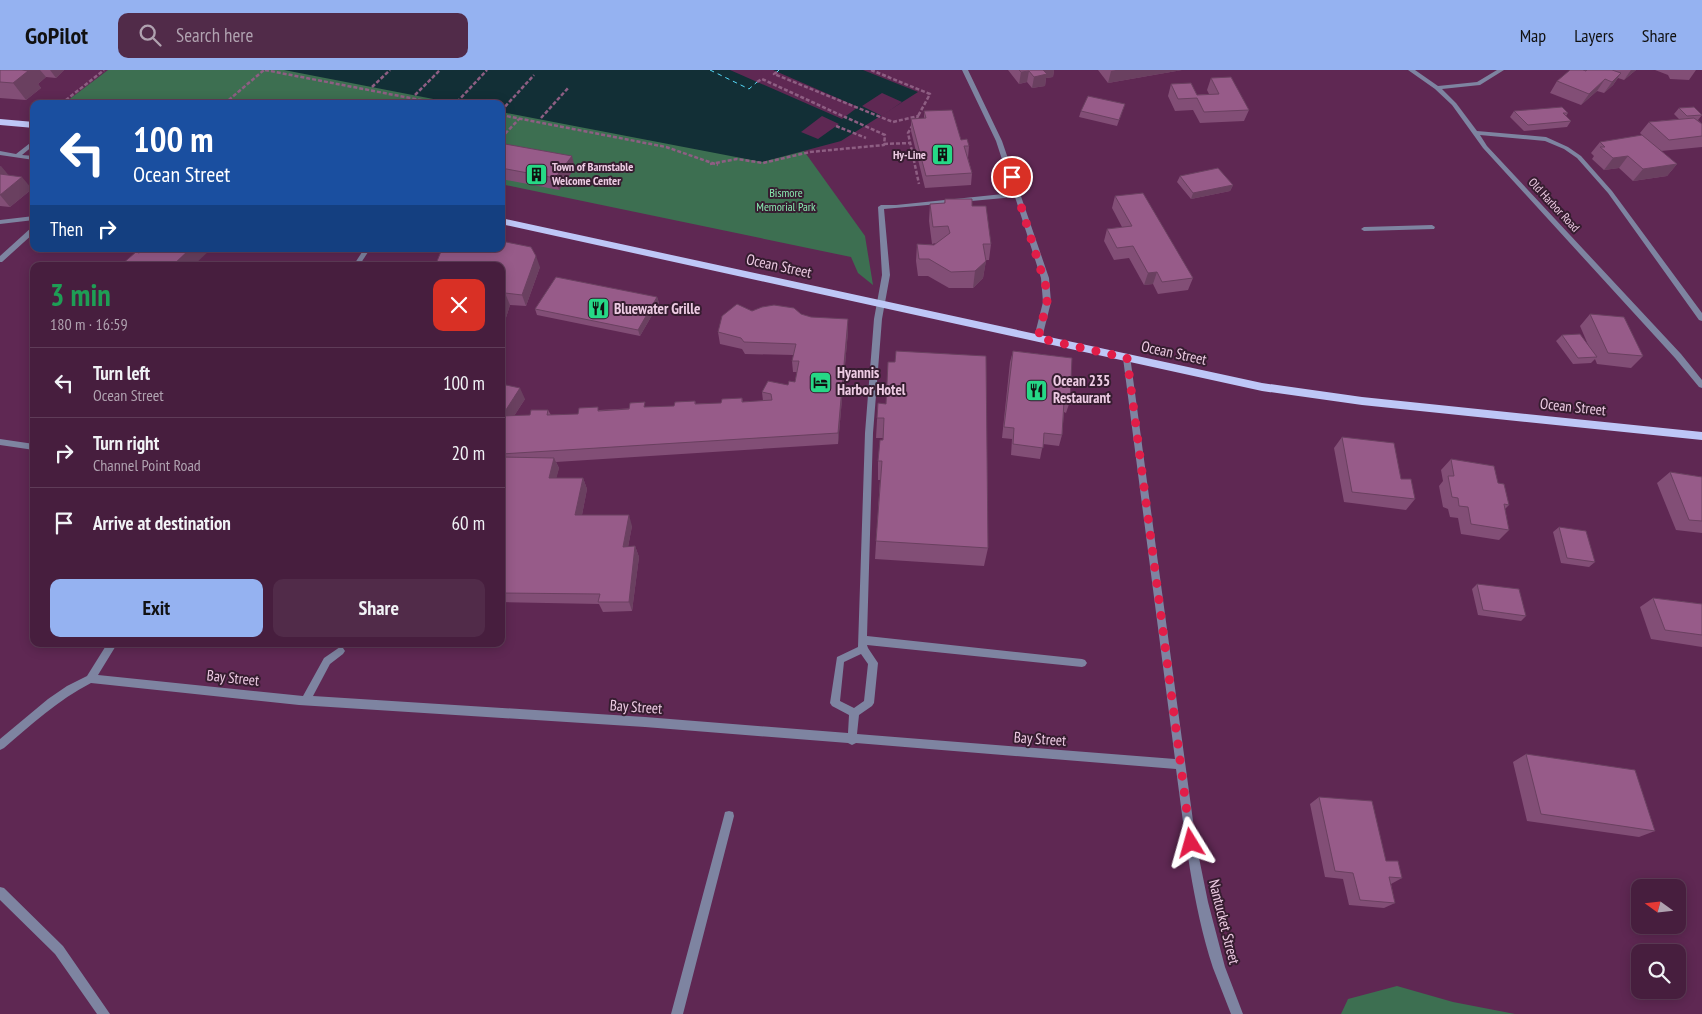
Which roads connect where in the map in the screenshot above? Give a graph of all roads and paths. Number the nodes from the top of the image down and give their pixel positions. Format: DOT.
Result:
graph roads {
  1 [pos="104,70"];
  2 [pos="265,70"];
  3 [pos="390,70"];
  4 [pos="440,70"];
  5 [pos="487,70"];
  6 [pos="871,70"];
  7 [pos="965,70"];
  8 [pos="1411,70"];
  9 [pos="1501,70"];
  10 [pos="777,72"];
  11 [pos="534,75"];
  12 [pos="757,82"];
  13 [pos="372,87"];
  14 [pos="569,87"];
  15 [pos="1437,88"];
  16 [pos="415,95"];
  17 [pos="66,100"];
  18 [pos="230,100"];
  19 [pos="421,100"];
  20 [pos="458,100"];
  21 [pos="505,107"];
  22 [pos="505,116"];
  23 [pos="918,116"];
  24 [pos="541,118"];
  25 [pos="519,119"];
  26 [pos="1,123"];
  27 [pos="30,125"];
  28 [pos="836,126"];
  29 [pos="1476,133"];
  30 [pos="505,134"];
  31 [pos="866,138"];
  32 [pos="910,143"];
  33 [pos="30,145"];
  34 [pos="884,145"];
  35 [pos="0,153"];
  36 [pos="17,156"];
  37 [pos="30,158"];
  38 [pos="710,164"];
  39 [pos="718,166"];
  40 [pos="1018,195"];
  41 [pos="896,207"];
  42 [pos="30,218"];
  43 [pos="0,222"];
  44 [pos="505,222"];
  45 [pos="1432,227"];
  46 [pos="1364,229"];
  47 [pos="30,233"];
  48 [pos="0,260"];
  49 [pos="881,303"];
  50 [pos="1702,318"];
  51 [pos="1038,338"];
  52 [pos="1127,358"];
  53 [pos="1702,385"];
  54 [pos="1702,436"];
  55 [pos="0,442"];
  56 [pos="30,446"];
  57 [pos="862,645"];
  58 [pos="110,647"];
  59 [pos="340,651"];
  60 [pos="1082,663"];
  61 [pos="90,679"];
  62 [pos="306,700"];
  63 [pos="854,713"];
  64 [pos="852,740"];
  65 [pos="0,744"];
  66 [pos="1180,764"];
  67 [pos="729,816"];
  68 [pos="0,892"];
  69 [pos="104,1014"];
  70 [pos="677,1014"];
  71 [pos="1237,1014"];
  1 -- 17 [label="path"];
  2 -- 18 [label="path"];
  2 -- 19 [label="path"];
  3 -- 13 [label="path"];
  4 -- 16 [label="path"];
  5 -- 20 [label="path"];
  6 -- 23 [label="path"];
  7 -- 40 [label="street"];
  8 -- 15 [label="street"];
  9 -- 15 [label="street"];
  10 -- 23 [label="path"];
  11 -- 21 [label="path"];
  12 -- 34 [label="path"];
  14 -- 24 [label="path"];
  15 -- 29 [label="street, Old Harbor Road"];
  22 -- 25 [label="path"];
  23 -- 32 [label="path"];
  25 -- 30 [label="path"];
  25 -- 38 [label="path"];
  26 -- 27 [label="main road"];
  28 -- 31 [label="path"];
  29 -- 50 [label="street"];
  29 -- 53 [label="street, Old Harbor Road"];
  32 -- 34 [label="path"];
  32 -- 41 [label="path"];
  33 -- 36 [label="street"];
  34 -- 38 [label="path"];
  35 -- 36 [label="street"];
  36 -- 37 [label="street"];
  38 -- 39 [label="path"];
  40 -- 41 [label="street"];
  40 -- 51 [label="street"];
  41 -- 49 [label="street"];
  42 -- 43 [label="street"];
  44 -- 49 [label="main road, Ocean Street"];
  45 -- 46 [label="street"];
  47 -- 48 [label="street"];
  49 -- 51 [label="main road, Ocean Street"];
  49 -- 57 [label="street"];
  51 -- 52 [label="main road, Ocean Street"];
  52 -- 54 [label="main road, Ocean Street"];
  52 -- 66 [label="street, Nantucket Street"];
  55 -- 56 [label="street"];
  57 -- 60 [label="street"];
  57 -- 63 [label="street"];
  57 -- 63 [label="street"];
  58 -- 61 [label="street"];
  59 -- 62 [label="street"];
  61 -- 62 [label="street, Bay Street"];
  61 -- 65 [label="street"];
  62 -- 64 [label="street, Bay Street"];
  63 -- 64 [label="street"];
  64 -- 66 [label="street, Bay Street"];
  66 -- 71 [label="street, Nantucket Street"];
  67 -- 70 [label="street"];
  68 -- 69 [label="street"];
}
